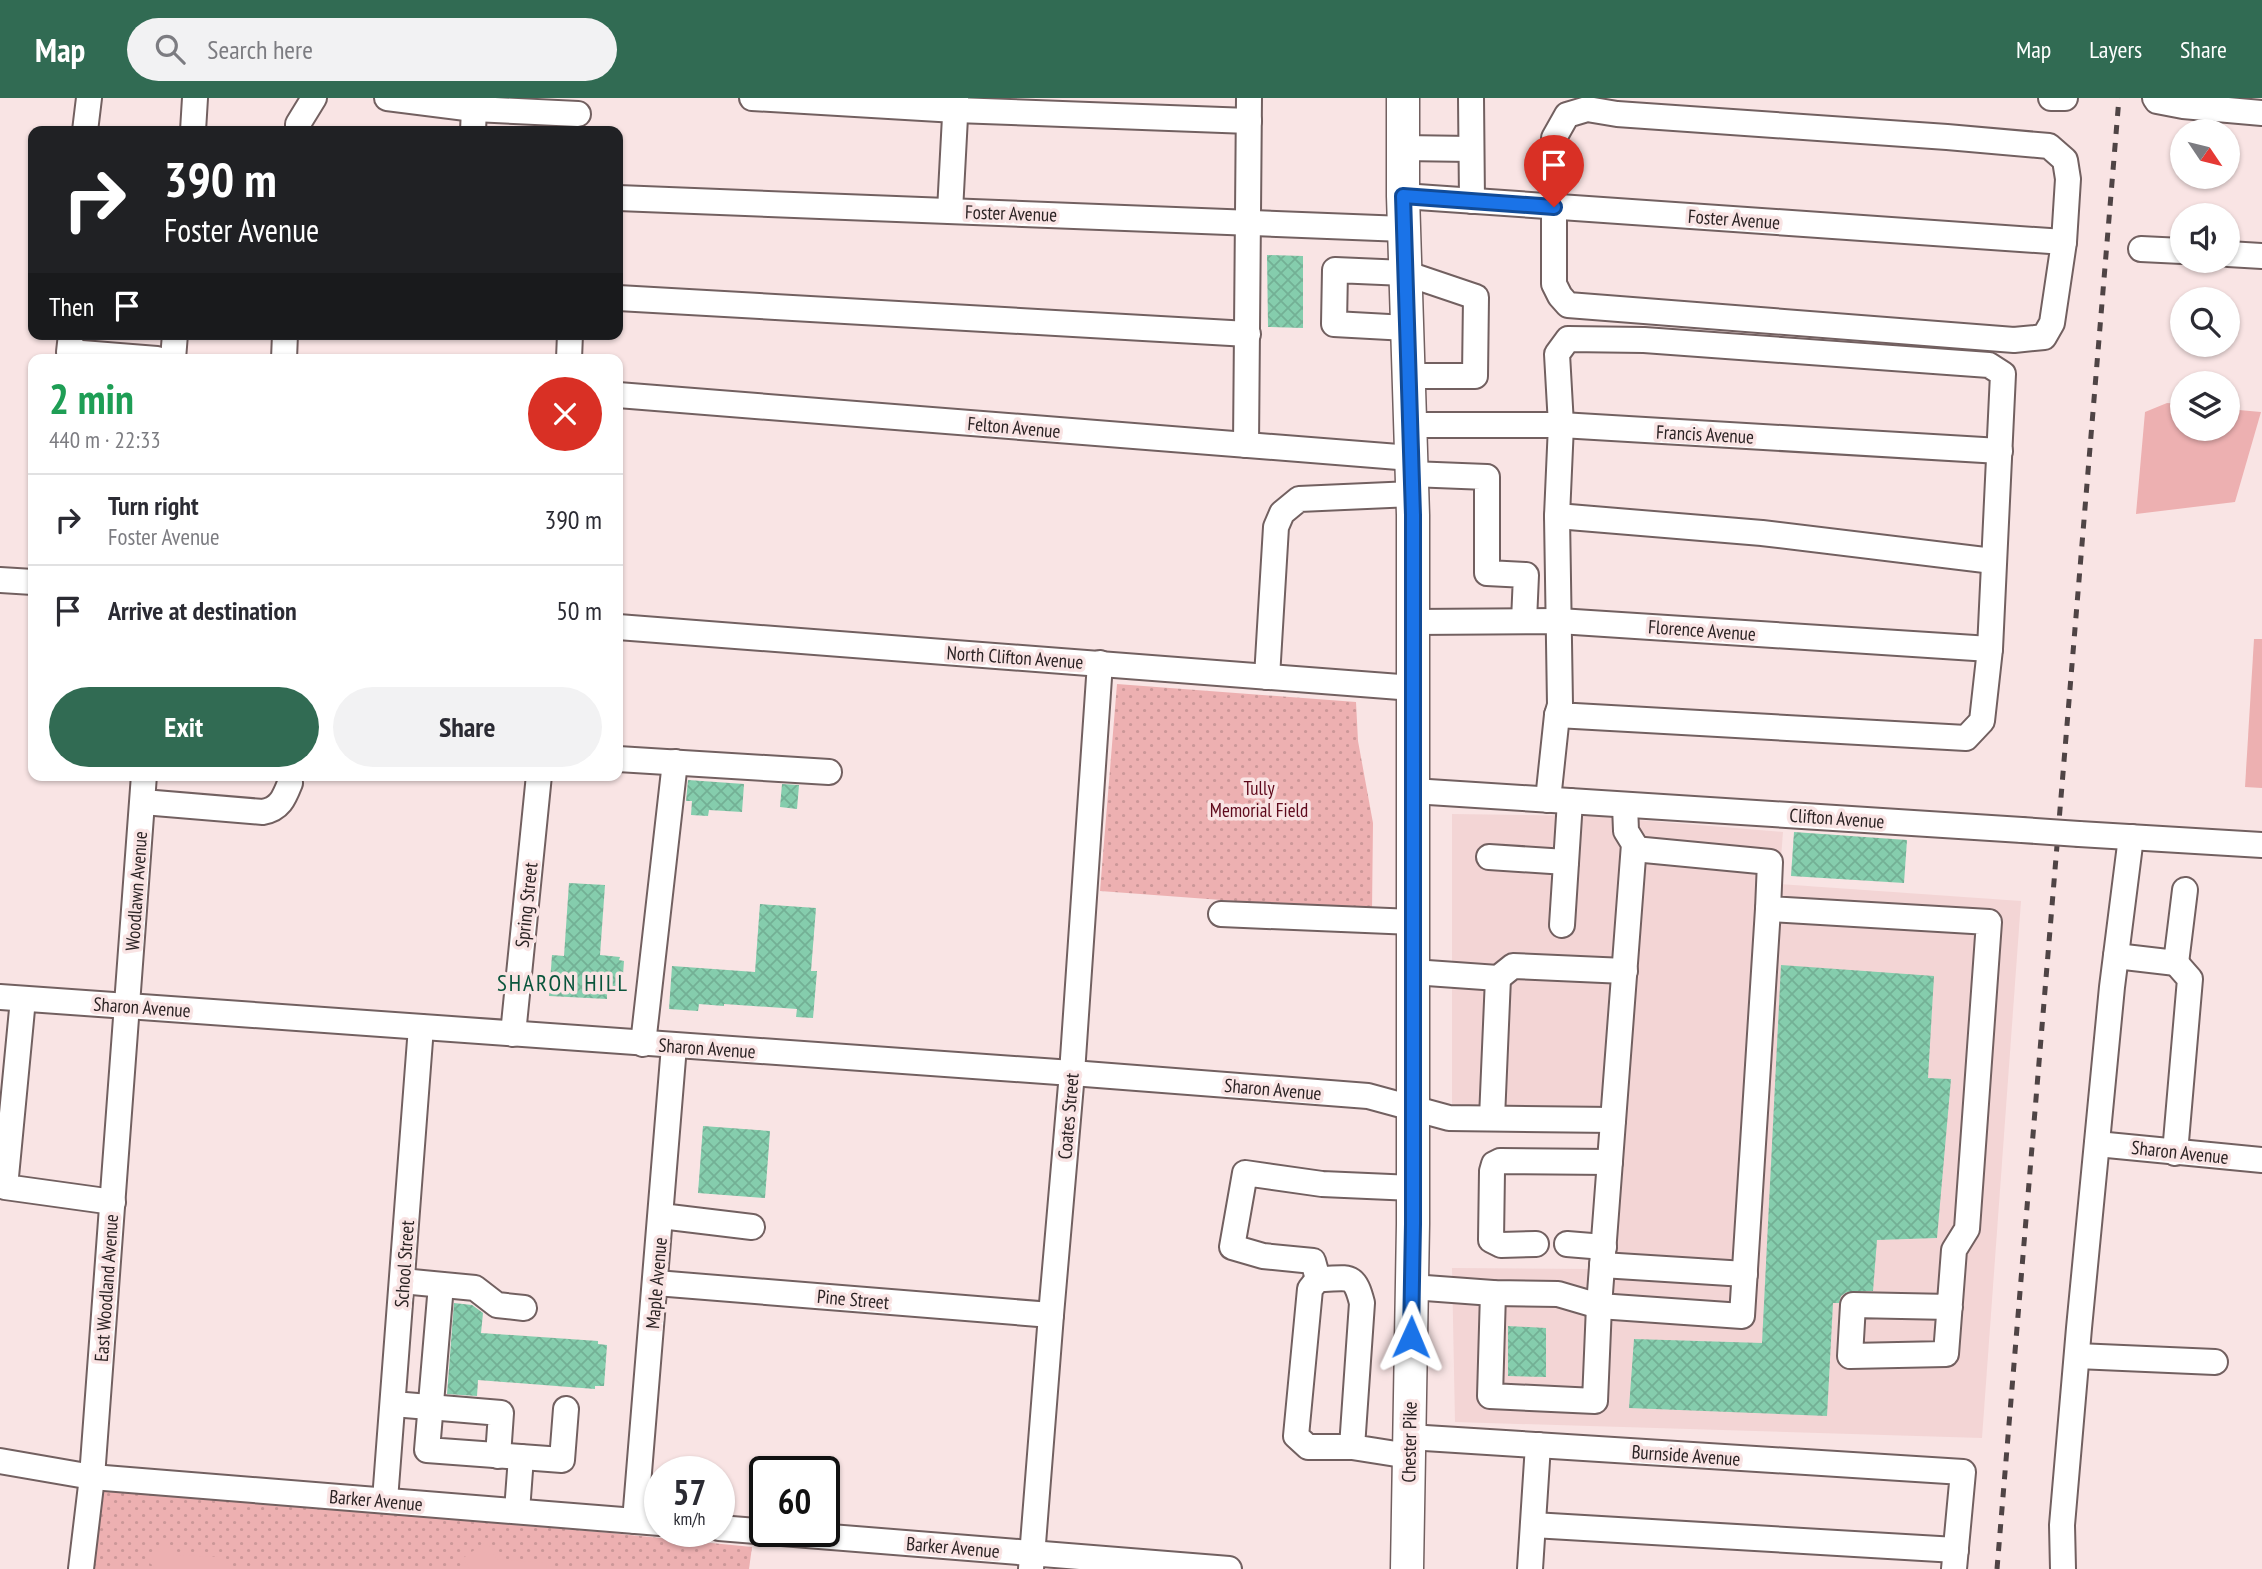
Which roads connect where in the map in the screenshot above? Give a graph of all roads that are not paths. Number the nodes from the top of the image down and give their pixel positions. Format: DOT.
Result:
graph roads {
  1 [pos="89,98"];
  2 [pos="195,98"];
  3 [pos="314,98"];
  4 [pos="387,98"];
  5 [pos="752,98"];
  6 [pos="1403,98"];
  7 [pos="1471,98"];
  8 [pos="2051,98"];
  9 [pos="2065,98"];
  10 [pos="2155,98"];
  11 [pos="956,104"];
  12 [pos="1249,109"];
  13 [pos="2262,113"];
  14 [pos="578,115"];
  15 [pos="474,120"];
  16 [pos="86,126"];
  17 [pos="192,126"];
  18 [pos="298,126"];
  19 [pos="1403,148"];
  20 [pos="1471,149"];
  21 [pos="1403,196"];
  22 [pos="623,198"];
  23 [pos="1472,201"];
  24 [pos="1554,207"];
  25 [pos="950,211"];
  26 [pos="1249,223"];
  27 [pos="1404,229"];
  28 [pos="2064,242"];
  29 [pos="2141,249"];
  30 [pos="2170,250"];
  31 [pos="2240,255"];
  32 [pos="2262,256"];
  33 [pos="1405,273"];
  34 [pos="623,298"];
  35 [pos="1407,328"];
  36 [pos="1248,334"];
  37 [pos="70,343"];
  38 [pos="130,354"];
  39 [pos="1408,376"];
  40 [pos="623,396"];
  41 [pos="1410,425"];
  42 [pos="1560,425"];
  43 [pos="1246,445"];
  44 [pos="2000,452"];
  45 [pos="1411,475"];
  46 [pos="1557,516"];
  47 [pos="1993,561"];
  48 [pos="0,580"];
  49 [pos="28,582"];
  50 [pos="1524,621"];
  51 [pos="1559,621"];
  52 [pos="1413,622"];
  53 [pos="623,627"];
  54 [pos="1990,649"];
  55 [pos="1100,663"];
  56 [pos="1267,677"];
  57 [pos="1413,688"];
  58 [pos="1557,715"];
  59 [pos="623,759"];
  60 [pos="675,762"];
  61 [pos="828,772"];
  62 [pos="145,781"];
  63 [pos="538,781"];
  64 [pos="290,783"];
  65 [pos="1413,791"];
  66 [pos="1559,801"];
  67 [pos="143,802"];
  68 [pos="1625,805"];
  69 [pos="2131,837"];
  70 [pos="2262,845"];
  71 [pos="1634,849"];
  72 [pos="1489,857"];
  73 [pos="1566,862"];
  74 [pos="2185,890"];
  75 [pos="1769,909"];
  76 [pos="1221,914"];
  77 [pos="1413,922"];
  78 [pos="1562,925"];
  79 [pos="2116,956"];
  80 [pos="2176,962"];
  81 [pos="1625,971"];
  82 [pos="1413,972"];
  83 [pos="1497,978"];
  84 [pos="11,998"];
  85 [pos="128,1006"];
  86 [pos="421,1027"];
  87 [pos="513,1034"];
  88 [pos="643,1044"];
  89 [pos="674,1046"];
  90 [pos="1072,1073"];
  91 [pos="1413,1108"];
  92 [pos="1492,1118"];
  93 [pos="1613,1120"];
  94 [pos="2097,1144"];
  95 [pos="2175,1153"];
  96 [pos="2262,1160"];
  97 [pos="1610,1162"];
  98 [pos="1413,1188"];
  99 [pos="113,1202"];
  100 [pos="661,1216"];
  101 [pos="752,1227"];
  102 [pos="1536,1244"];
  103 [pos="1567,1244"];
  104 [pos="1603,1256"];
  105 [pos="1745,1274"];
  106 [pos="1318,1279"];
  107 [pos="402,1281"];
  108 [pos="656,1283"];
  109 [pos="441,1285"];
  110 [pos="1412,1287"];
  111 [pos="1493,1293"];
  112 [pos="1599,1306"];
  113 [pos="1950,1307"];
  114 [pos="524,1308"];
  115 [pos="1051,1315"];
  116 [pos="2077,1356"];
  117 [pos="2215,1362"];
  118 [pos="393,1404"];
  119 [pos="430,1407"];
  120 [pos="566,1409"];
  121 [pos="1538,1445"];
  122 [pos="1409,1446"];
  123 [pos="1352,1447"];
  124 [pos="510,1456"];
  125 [pos="0,1461"];
  126 [pos="92,1476"];
  127 [pos="385,1500"];
  128 [pos="517,1511"];
  129 [pos="635,1521"];
  130 [pos="644,1522"];
  131 [pos="1532,1525"];
  132 [pos="735,1530"];
  133 [pos="1955,1560"];
  134 [pos="1032,1561"];
  135 [pos="81,1569"];
  136 [pos="1228,1569"];
  137 [pos="1407,1569"];
  138 [pos="1530,1569"];
  139 [pos="2063,1569"];
  1 -- 16 [label="street"];
  2 -- 17 [label="street"];
  3 -- 18 [label="street"];
  4 -- 15 [label="street"];
  5 -- 11 [label="street"];
  6 -- 19 [label="main road, Chester Pike"];
  7 -- 20 [label="street"];
  8 -- 9 [label="street"];
  10 -- 13 [label="street"];
  11 -- 12 [label="street"];
  11 -- 25 [label="street"];
  12 -- 26 [label="street"];
  14 -- 15 [label="street"];
  19 -- 20 [label="street"];
  19 -- 21 [label="main road, Chester Pike"];
  20 -- 23 [label="street"];
  21 -- 23 [label="street, Foster Avenue"];
  21 -- 27 [label="main road, Chester Pike"];
  22 -- 25 [label="street, Foster Avenue"];
  23 -- 24 [label="street, Foster Avenue"];
  24 -- 28 [label="street, Foster Avenue"];
  24 -- 28 [label="street"];
  24 -- 28 [label="street"];
  25 -- 26 [label="street, Foster Avenue"];
  26 -- 27 [label="street, Foster Avenue"];
  26 -- 36 [label="street"];
  27 -- 33 [label="main road, Chester Pike"];
  29 -- 30 [label="street"];
  31 -- 32 [label="street"];
  33 -- 35 [label="main road, Chester Pike"];
  33 -- 35 [label="street"];
  33 -- 39 [label="street"];
  34 -- 36 [label="street"];
  35 -- 39 [label="main road, Chester Pike"];
  36 -- 43 [label="street"];
  37 -- 38 [label="street"];
  39 -- 41 [label="main road, Chester Pike"];
  40 -- 43 [label="street, Felton Avenue"];
  41 -- 42 [label="street, Francis Avenue"];
  41 -- 45 [label="main road, Chester Pike"];
  42 -- 44 [label="street, Francis Avenue"];
  42 -- 44 [label="street"];
  42 -- 46 [label="street"];
  43 -- 45 [label="street, Felton Avenue"];
  44 -- 47 [label="street"];
  45 -- 50 [label="street"];
  45 -- 52 [label="main road, Chester Pike"];
  45 -- 56 [label="street"];
  46 -- 47 [label="street"];
  46 -- 51 [label="street"];
  47 -- 54 [label="street"];
  48 -- 49 [label="street"];
  50 -- 51 [label="street, Florence Avenue"];
  50 -- 52 [label="street, Florence Avenue"];
  51 -- 54 [label="street, Florence Avenue"];
  51 -- 58 [label="street"];
  52 -- 57 [label="main road, Chester Pike"];
  53 -- 55 [label="street, North Clifton Avenue"];
  54 -- 58 [label="street"];
  55 -- 56 [label="street, North Clifton Avenue"];
  55 -- 90 [label="street, Coates Street"];
  56 -- 57 [label="street, North Clifton Avenue"];
  57 -- 65 [label="main road, Chester Pike"];
  58 -- 66 [label="street"];
  59 -- 60 [label="street"];
  60 -- 61 [label="street"];
  60 -- 88 [label="street"];
  62 -- 67 [label="street, Woodlawn Avenue"];
  63 -- 87 [label="street, Spring Street"];
  64 -- 67 [label="street"];
  65 -- 66 [label="street, Clifton Avenue"];
  65 -- 77 [label="main road, Chester Pike"];
  66 -- 68 [label="street, Clifton Avenue"];
  66 -- 73 [label="street"];
  67 -- 85 [label="street, Woodlawn Avenue"];
  68 -- 69 [label="street, Clifton Avenue, bridge"];
  68 -- 71 [label="street"];
  69 -- 70 [label="street, Clifton Avenue"];
  69 -- 79 [label="street"];
  71 -- 75 [label="street"];
  71 -- 81 [label="street"];
  72 -- 73 [label="street"];
  73 -- 78 [label="street"];
  74 -- 80 [label="street"];
  75 -- 105 [label="street"];
  75 -- 113 [label="street"];
  76 -- 77 [label="street"];
  77 -- 82 [label="main road, Chester Pike"];
  79 -- 80 [label="street"];
  79 -- 94 [label="street"];
  80 -- 95 [label="street"];
  81 -- 83 [label="street"];
  81 -- 93 [label="street"];
  82 -- 83 [label="street"];
  82 -- 91 [label="main road, Chester Pike"];
  83 -- 92 [label="street"];
  84 -- 85 [label="street, Sharon Avenue"];
  84 -- 99 [label="street"];
  85 -- 86 [label="street, Sharon Avenue"];
  85 -- 99 [label="street, East Woodland Avenue"];
  86 -- 87 [label="street, Sharon Avenue"];
  86 -- 107 [label="street, School Street"];
  87 -- 88 [label="street, Sharon Avenue"];
  88 -- 89 [label="street, Sharon Avenue"];
  89 -- 90 [label="street, Sharon Avenue"];
  89 -- 100 [label="street, Maple Avenue"];
  90 -- 91 [label="street, Sharon Avenue"];
  90 -- 115 [label="street, Coates Street"];
  91 -- 92 [label="street, Sharon Avenue"];
  91 -- 98 [label="main road, Chester Pike"];
  92 -- 93 [label="street, Sharon Avenue"];
  93 -- 97 [label="street"];
  94 -- 95 [label="street, Sharon Avenue"];
  94 -- 116 [label="street"];
  95 -- 96 [label="street, Sharon Avenue"];
  97 -- 102 [label="street"];
  97 -- 104 [label="street"];
  98 -- 106 [label="street"];
  98 -- 110 [label="main road, Chester Pike"];
  99 -- 126 [label="street, East Woodland Avenue"];
  100 -- 101 [label="street"];
  100 -- 108 [label="street, Maple Avenue"];
  103 -- 104 [label="street"];
  104 -- 105 [label="street"];
  104 -- 112 [label="street"];
  105 -- 112 [label="street"];
  106 -- 123 [label="street"];
  106 -- 123 [label="street, Burnside Avenue"];
  107 -- 109 [label="street"];
  107 -- 118 [label="street, School Street"];
  108 -- 115 [label="street, Pine Street"];
  108 -- 129 [label="street, Maple Avenue"];
  109 -- 114 [label="street"];
  109 -- 119 [label="street"];
  110 -- 111 [label="street"];
  110 -- 122 [label="main road, Chester Pike"];
  111 -- 112 [label="street"];
  111 -- 112 [label="street"];
  115 -- 134 [label="street, Coates Street"];
  116 -- 117 [label="street"];
  116 -- 139 [label="street"];
  118 -- 119 [label="street"];
  118 -- 127 [label="street, School Street"];
  119 -- 124 [label="street"];
  119 -- 124 [label="street"];
  120 -- 124 [label="street"];
  121 -- 122 [label="street, Burnside Avenue"];
  121 -- 131 [label="street"];
  121 -- 133 [label="street, Burnside Avenue"];
  122 -- 123 [label="street, Burnside Avenue"];
  122 -- 137 [label="main road, Chester Pike"];
  124 -- 128 [label="street"];
  125 -- 126 [label="street, Barker Avenue"];
  126 -- 127 [label="street, Barker Avenue"];
  126 -- 135 [label="street, East Woodland Avenue"];
  127 -- 128 [label="street, Barker Avenue"];
  128 -- 129 [label="street, Barker Avenue"];
  129 -- 130 [label="street, Barker Avenue"];
  131 -- 133 [label="street"];
  131 -- 138 [label="street"];
  132 -- 134 [label="street, Barker Avenue"];
  134 -- 136 [label="street, Barker Avenue"];
}
